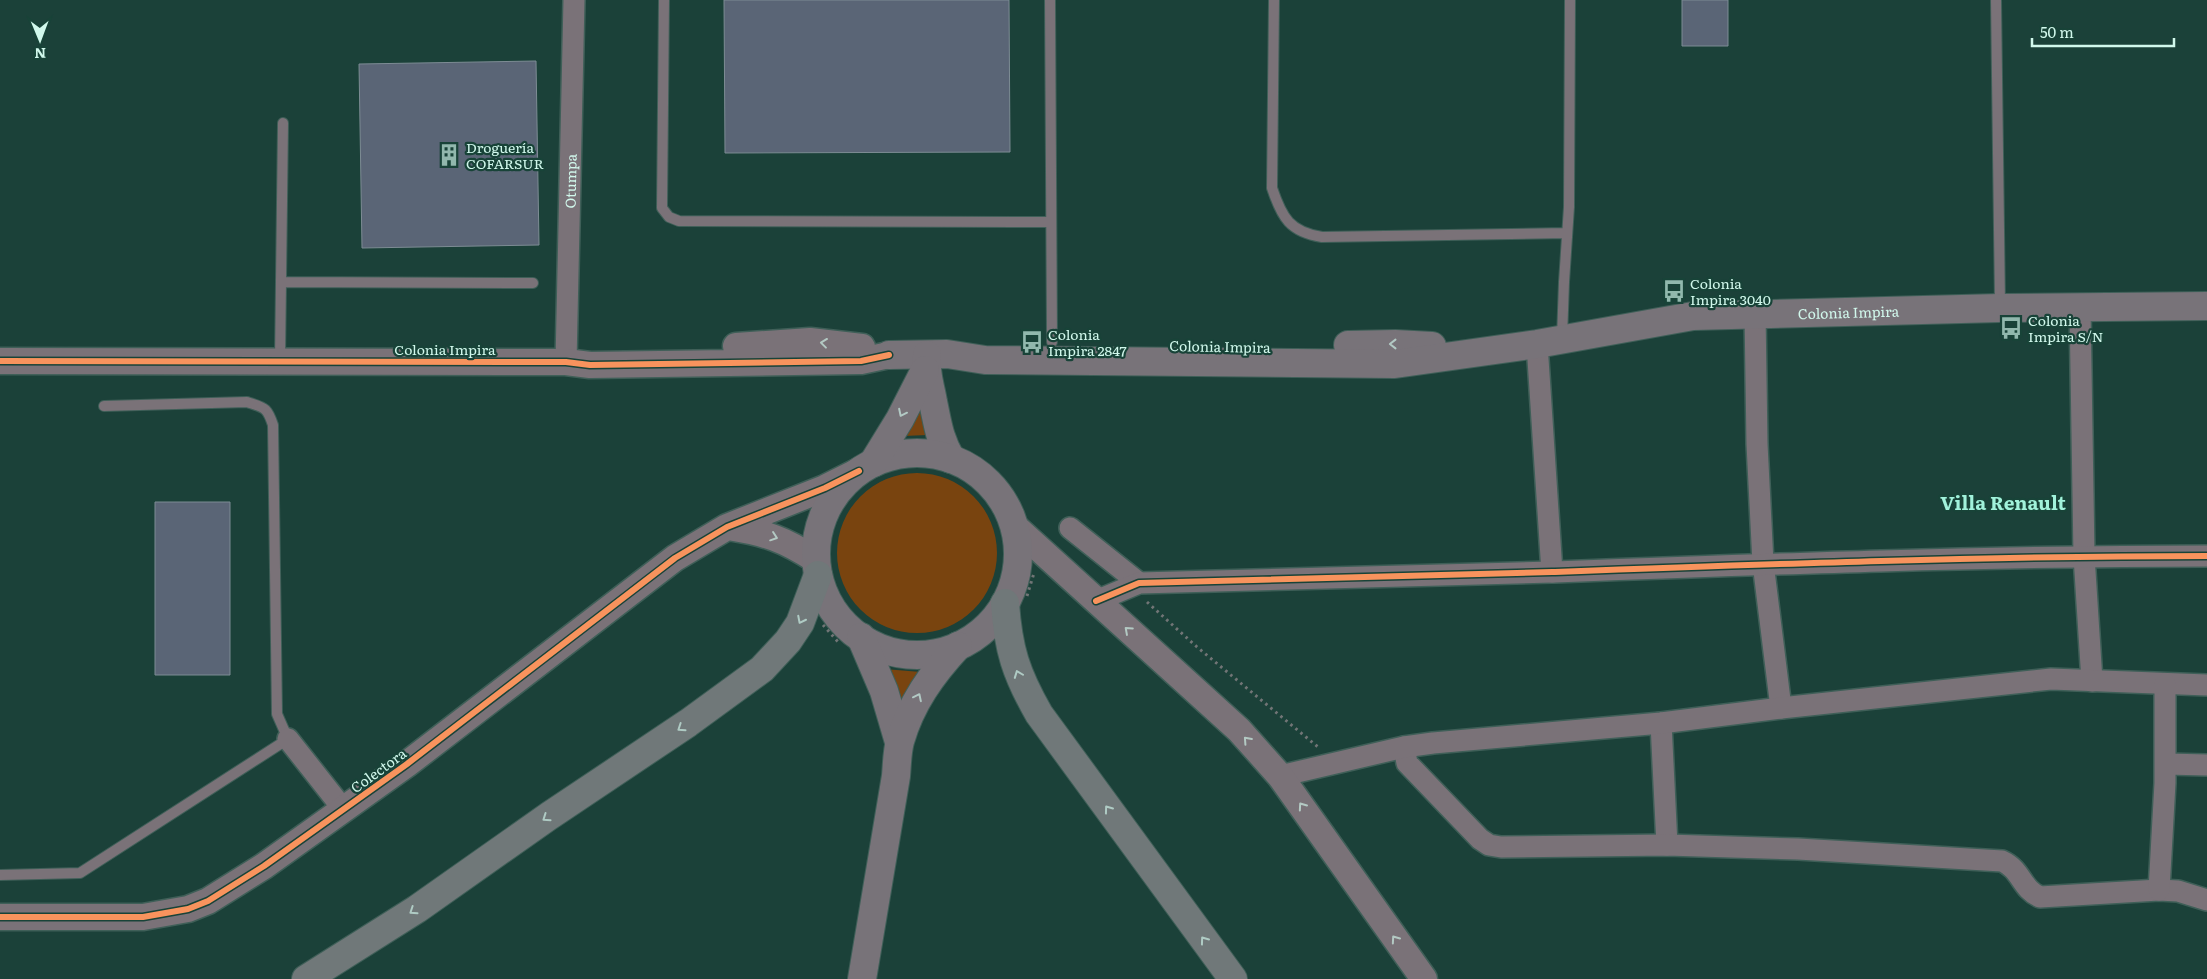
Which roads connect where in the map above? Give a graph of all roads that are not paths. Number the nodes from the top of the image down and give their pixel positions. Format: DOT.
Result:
graph roads {
  1 [pos="574,0"];
  2 [pos="664,0"];
  3 [pos="1050,0"];
  4 [pos="1274,0"];
  5 [pos="1570,0"];
  6 [pos="1987,0"];
  7 [pos="1996,0"];
  8 [pos="1996,12"];
  9 [pos="283,124"];
  10 [pos="1051,222"];
  11 [pos="1567,233"];
  12 [pos="281,282"];
  13 [pos="533,283"];
  14 [pos="2207,306"];
  15 [pos="2080,307"];
  16 [pos="2000,308"];
  17 [pos="1755,313"];
  18 [pos="1550,341"];
  19 [pos="1052,342"];
  20 [pos="1494,350"];
  21 [pos="888,355"];
  22 [pos="933,360"];
  23 [pos="0,361"];
  24 [pos="280,361"];
  25 [pos="566,362"];
  26 [pos="104,406"];
  27 [pos="951,459"];
  28 [pos="866,467"];
  29 [pos="1014,526"];
  30 [pos="727,527"];
  31 [pos="1070,528"];
  32 [pos="2084,556"];
  33 [pos="2207,556"];
  34 [pos="1763,563"];
  35 [pos="817,567"];
  36 [pos="1552,572"];
  37 [pos="1139,583"];
  38 [pos="1096,601"];
  39 [pos="1005,603"];
  40 [pos="861,638"];
  41 [pos="958,646"];
  42 [pos="2092,681"];
  43 [pos="2165,684"];
  44 [pos="2207,685"];
  45 [pos="1781,708"];
  46 [pos="1660,723"];
  47 [pos="288,739"];
  48 [pos="899,742"];
  49 [pos="1404,747"];
  50 [pos="2166,764"];
  51 [pos="2207,765"];
  52 [pos="1280,776"];
  53 [pos="344,810"];
  54 [pos="1667,845"];
  55 [pos="0,875"];
  56 [pos="2159,890"];
  57 [pos="2207,900"];
  58 [pos="0,917"];
  59 [pos="306,979"];
  60 [pos="862,979"];
  61 [pos="1233,979"];
  62 [pos="1424,979"];
  1 -- 25 [label="street, Otumpa"];
  2 -- 10 [label="lane"];
  3 -- 10 [label="lane"];
  4 -- 11 [label="lane"];
  5 -- 11 [label="lane"];
  6 -- 8 [label="lane"];
  7 -- 8 [label="lane"];
  8 -- 16 [label="lane"];
  9 -- 12 [label="lane"];
  10 -- 19 [label="lane"];
  11 -- 18 [label="lane"];
  12 -- 13 [label="lane"];
  12 -- 24 [label="lane"];
  14 -- 15 [label="main road, Colonia Impira"];
  15 -- 16 [label="main road, Colonia Impira"];
  15 -- 32 [label="street"];
  16 -- 17 [label="main road, Colonia Impira"];
  17 -- 18 [label="main road, Colonia Impira"];
  17 -- 34 [label="street"];
  18 -- 20 [label="main road, Colonia Impira"];
  18 -- 36 [label="street"];
  20 -- 19 [label="main road, Colonia Impira, one-way"];
  19 -- 22 [label="main road, Colonia Impira"];
  20 -- 22 [label="main road, Colonia Impira"];
  21 -- 22 [label="main road, Colonia Impira"];
  21 -- 25 [label="street, Colonia Impira"];
  22 -- 27 [label="main road"];
  22 -- 28 [label="main road, one-way"];
  23 -- 24 [label="street, Colonia Impira"];
  24 -- 25 [label="street, Colonia Impira"];
  26 -- 47 [label="lane"];
  27 -- 28 [label="main road"];
  27 -- 29 [label="main road"];
  28 -- 30 [label="street, Colectora"];
  28 -- 35 [label="main road"];
  29 -- 38 [label="street"];
  29 -- 39 [label="main road"];
  30 -- 35 [label="street, one-way"];
  30 -- 53 [label="street, Colectora"];
  31 -- 37 [label="street"];
  32 -- 33 [label="street"];
  32 -- 34 [label="street"];
  32 -- 42 [label="street"];
  34 -- 36 [label="street"];
  34 -- 45 [label="street"];
  35 -- 40 [label="main road"];
  35 -- 59 [label="highway, one-way"];
  36 -- 37 [label="street"];
  37 -- 38 [label="street"];
  52 -- 38 [label="street, one-way"];
  39 -- 41 [label="main road"];
  61 -- 39 [label="highway, one-way"];
  40 -- 41 [label="main road"];
  40 -- 48 [label="main road"];
  48 -- 41 [label="main road, one-way"];
  42 -- 43 [label="street"];
  42 -- 45 [label="street"];
  43 -- 44 [label="street"];
  43 -- 50 [label="street"];
  45 -- 46 [label="street"];
  46 -- 49 [label="street"];
  46 -- 54 [label="street"];
  47 -- 53 [label="street"];
  47 -- 55 [label="lane"];
  48 -- 60 [label="main road"];
  49 -- 52 [label="street"];
  49 -- 54 [label="street"];
  50 -- 51 [label="street"];
  50 -- 56 [label="street"];
  62 -- 52 [label="street, one-way"];
  53 -- 58 [label="street, Colectora"];
  54 -- 56 [label="street"];
  56 -- 57 [label="street"];
}
